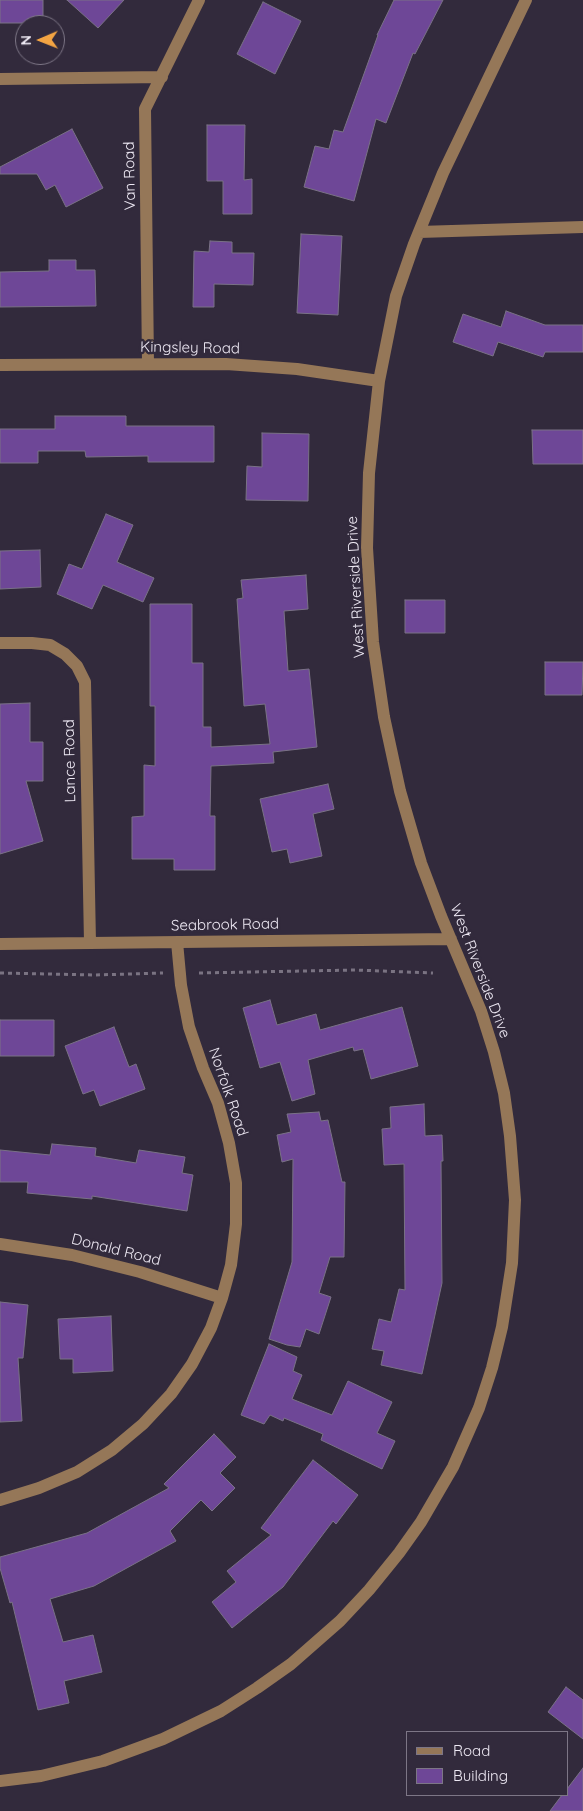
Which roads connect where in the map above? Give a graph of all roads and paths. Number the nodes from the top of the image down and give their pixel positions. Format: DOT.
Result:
graph roads {
  1 [pos="199,0"];
  2 [pos="526,0"];
  3 [pos="162,78"];
  4 [pos="0,79"];
  5 [pos="583,227"];
  6 [pos="419,232"];
  7 [pos="148,364"];
  8 [pos="0,365"];
  9 [pos="379,381"];
  10 [pos="0,643"];
  11 [pos="451,939"];
  12 [pos="178,942"];
  13 [pos="90,943"];
  14 [pos="0,944"];
  15 [pos="433,972"];
  16 [pos="0,973"];
  17 [pos="153,973"];
  18 [pos="208,974"];
  19 [pos="0,1244"];
  20 [pos="222,1298"];
  21 [pos="0,1500"];
  22 [pos="0,1781"];
  1 -- 3 [label="street, Van Road"];
  2 -- 6 [label="street, West Riverside Drive"];
  3 -- 4 [label="street"];
  3 -- 7 [label="street, Van Road"];
  5 -- 6 [label="street"];
  6 -- 9 [label="street, West Riverside Drive"];
  7 -- 8 [label="street, Kingsley Road"];
  7 -- 9 [label="street, Kingsley Road"];
  9 -- 11 [label="street, West Riverside Drive"];
  10 -- 13 [label="street, Lance Road"];
  11 -- 12 [label="street, Seabrook Road"];
  11 -- 22 [label="street, West Riverside Drive"];
  12 -- 13 [label="street, Seabrook Road"];
  12 -- 20 [label="street, Norfolk Road"];
  13 -- 14 [label="street, Seabrook Road"];
  15 -- 18 [label="path"];
  16 -- 17 [label="path"];
  19 -- 20 [label="street, Donald Road"];
  20 -- 21 [label="street, Norfolk Road"];
}
